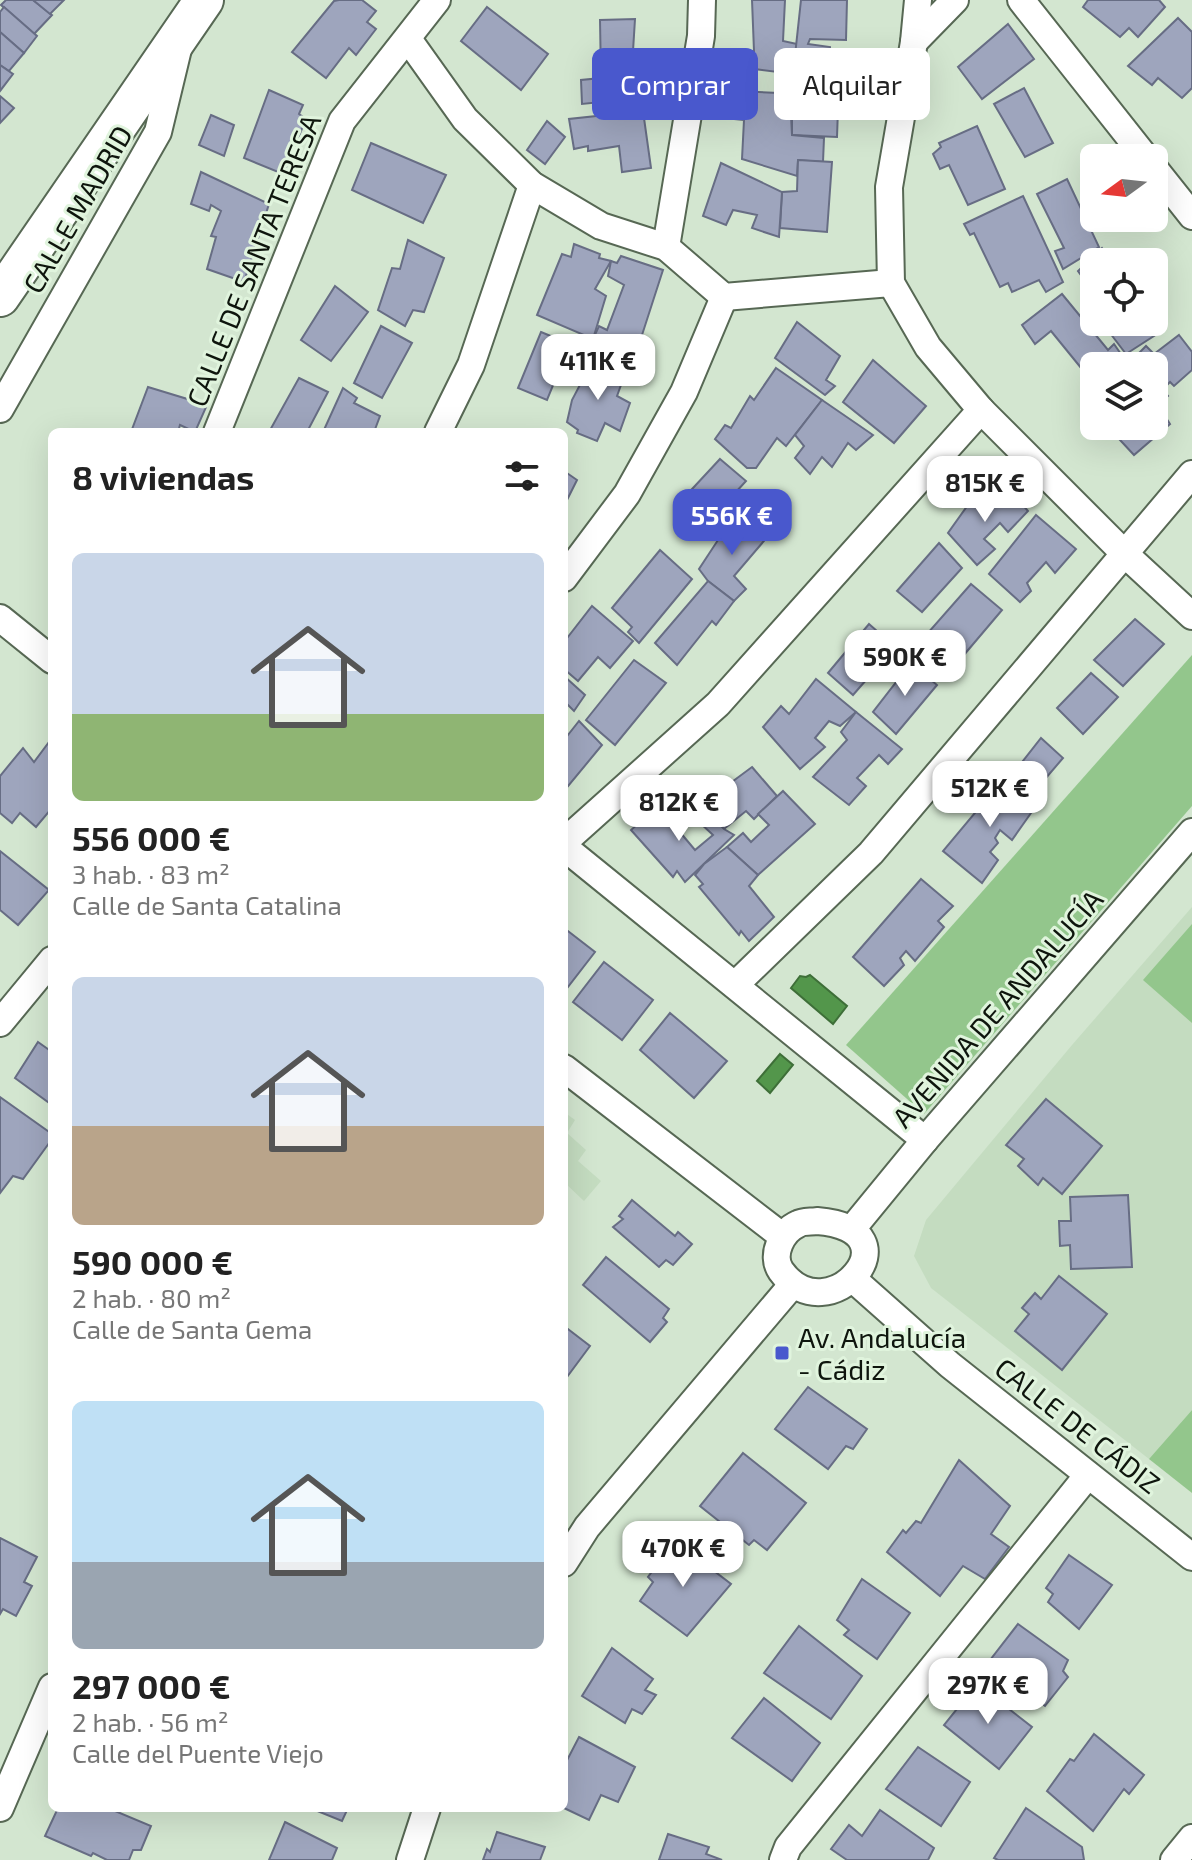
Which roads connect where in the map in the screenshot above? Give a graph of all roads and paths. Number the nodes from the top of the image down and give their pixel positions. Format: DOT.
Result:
graph roads {
  1 [pos="437,0"];
  2 [pos="702,0"];
  3 [pos="918,0"];
  4 [pos="955,0"];
  5 [pos="1021,0"];
  6 [pos="193,15"];
  7 [pos="408,39"];
  8 [pos="914,42"];
  9 [pos="1135,144"];
  10 [pos="532,185"];
  11 [pos="1168,186"];
  12 [pos="1192,216"];
  13 [pos="666,247"];
  14 [pos="891,283"];
  15 [pos="0,297"];
  16 [pos="724,297"];
  17 [pos="0,409"];
  18 [pos="981,410"];
  19 [pos="219,428"];
  20 [pos="440,428"];
  21 [pos="1192,474"];
  22 [pos="1126,555"];
  23 [pos="568,573"];
  24 [pos="1192,616"];
  25 [pos="0,618"];
  26 [pos="48,657"];
  27 [pos="1192,832"];
  28 [pos="568,841"];
  29 [pos="568,848"];
  30 [pos="48,965"];
  31 [pos="735,985"];
  32 [pos="0,1023"];
  33 [pos="568,1071"];
  34 [pos="925,1140"];
  35 [pos="852,1229"];
  36 [pos="782,1236"];
  37 [pos="853,1279"];
  38 [pos="793,1284"];
  39 [pos="1088,1475"];
  40 [pos="568,1557"];
  41 [pos="1192,1557"];
  42 [pos="48,1696"];
  43 [pos="0,1808"];
  44 [pos="426,1812"];
  45 [pos="1192,1838"];
  46 [pos="410,1860"];
  47 [pos="783,1860"];
  48 [pos="1174,1860"];
  1 -- 7 [label="street, CALLE DE SANTA TERESA"];
  2 -- 13 [label="street"];
  3 -- 8 [label="street"];
  4 -- 8 [label="street"];
  5 -- 9 [label="street"];
  6 -- 15 [label="main road"];
  6 -- 17 [label="street, CALLE MADRID"];
  7 -- 10 [label="street"];
  7 -- 19 [label="street, CALLE DE SANTA TERESA"];
  8 -- 14 [label="street"];
  10 -- 13 [label="street"];
  10 -- 20 [label="street"];
  11 -- 12 [label="street"];
  13 -- 16 [label="street"];
  14 -- 16 [label="street"];
  14 -- 18 [label="street"];
  16 -- 23 [label="street"];
  18 -- 22 [label="street"];
  18 -- 28 [label="street"];
  21 -- 22 [label="street"];
  22 -- 24 [label="street"];
  22 -- 31 [label="street"];
  25 -- 26 [label="street"];
  27 -- 34 [label="street, AVENIDA DE ANDALUCÍA"];
  29 -- 31 [label="street"];
  30 -- 32 [label="street"];
  31 -- 34 [label="street"];
  33 -- 36 [label="street"];
  34 -- 35 [label="street, AVENIDA DE ANDALUCÍA"];
  35 -- 36 [label="street"];
  35 -- 37 [label="street"];
  36 -- 38 [label="street"];
  37 -- 38 [label="street"];
  37 -- 39 [label="street, CALLE DE CÁDIZ"];
  38 -- 40 [label="street"];
  39 -- 41 [label="street, CALLE DE CÁDIZ"];
  39 -- 47 [label="street"];
  42 -- 43 [label="street"];
  44 -- 46 [label="street"];
  45 -- 48 [label="street"];
}
